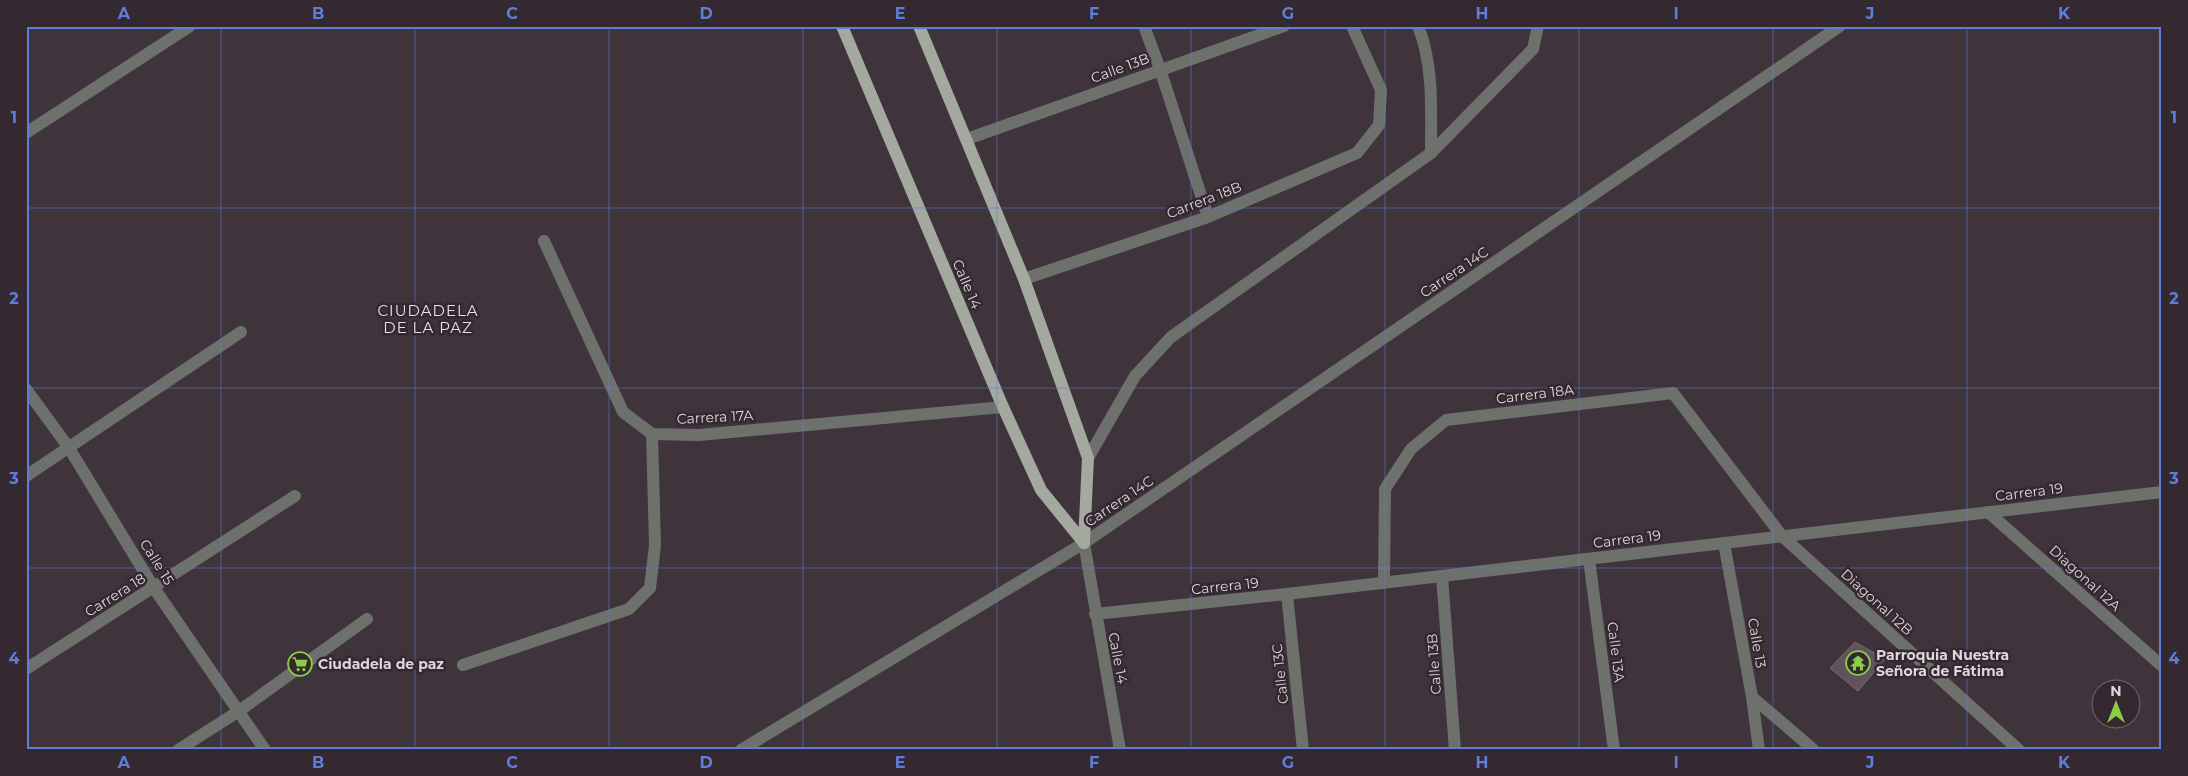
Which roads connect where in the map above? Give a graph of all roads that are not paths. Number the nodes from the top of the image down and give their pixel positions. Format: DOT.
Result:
graph roads {
  1 [pos="190,26"];
  2 [pos="842,26"];
  3 [pos="919,26"];
  4 [pos="1144,26"];
  5 [pos="1284,26"];
  6 [pos="1352,26"];
  7 [pos="1418,26"];
  8 [pos="1538,26"];
  9 [pos="1840,26"];
  10 [pos="1160,69"];
  11 [pos="26,133"];
  12 [pos="966,140"];
  13 [pos="1431,153"];
  14 [pos="1208,216"];
  15 [pos="544,241"];
  16 [pos="1024,279"];
  17 [pos="241,332"];
  18 [pos="26,389"];
  19 [pos="1003,407"];
  20 [pos="652,434"];
  21 [pos="69,448"];
  22 [pos="1088,458"];
  23 [pos="26,476"];
  24 [pos="2162,492"];
  25 [pos="295,496"];
  26 [pos="1988,512"];
  27 [pos="1782,536"];
  28 [pos="1084,543"];
  29 [pos="1724,543"];
  30 [pos="1589,559"];
  31 [pos="1442,576"];
  32 [pos="1384,583"];
  33 [pos="154,588"];
  34 [pos="1287,594"];
  35 [pos="1095,614"];
  36 [pos="367,619"];
  37 [pos="463,665"];
  38 [pos="2162,666"];
  39 [pos="26,670"];
  40 [pos="1752,697"];
  41 [pos="238,710"];
  42 [pos="178,750"];
  43 [pos="265,750"];
  44 [pos="741,750"];
  45 [pos="1120,750"];
  46 [pos="1303,750"];
  47 [pos="1455,750"];
  48 [pos="1614,750"];
  49 [pos="1759,750"];
  50 [pos="1814,750"];
  51 [pos="2019,750"];
  1 -- 11 [label="street"];
  2 -- 19 [label="main road, Calle 14"];
  3 -- 12 [label="main road, Calle 14"];
  4 -- 10 [label="street"];
  5 -- 10 [label="street, Calle 13B"];
  6 -- 14 [label="street, Carrera 18B"];
  7 -- 13 [label="street"];
  8 -- 13 [label="street"];
  9 -- 28 [label="street, Carrera 14C"];
  10 -- 12 [label="street, Calle 13B"];
  10 -- 14 [label="street"];
  12 -- 16 [label="main road, Calle 14"];
  13 -- 22 [label="street"];
  14 -- 16 [label="street, Carrera 18B"];
  15 -- 20 [label="street"];
  16 -- 22 [label="main road, Calle 14"];
  17 -- 21 [label="street"];
  18 -- 21 [label="street, Calle 15"];
  19 -- 20 [label="street, Carrera 17A"];
  19 -- 28 [label="main road, Calle 14"];
  20 -- 37 [label="street"];
  21 -- 23 [label="street"];
  21 -- 33 [label="street, Calle 15"];
  22 -- 28 [label="main road, Calle 14"];
  24 -- 26 [label="street, Carrera 19"];
  25 -- 33 [label="street, Carrera 18"];
  26 -- 27 [label="street, Carrera 19"];
  26 -- 38 [label="street, Diagonal 12A"];
  27 -- 29 [label="street, Carrera 19"];
  27 -- 32 [label="street, Carrera 18A"];
  27 -- 51 [label="street, Diagonal 12B"];
  28 -- 35 [label="street, Calle 14"];
  28 -- 44 [label="street, Carrera 14C"];
  29 -- 30 [label="street, Carrera 19"];
  29 -- 40 [label="street, Calle 13"];
  30 -- 31 [label="street, Carrera 19"];
  30 -- 48 [label="street, Calle 13A"];
  31 -- 32 [label="street, Carrera 19"];
  31 -- 47 [label="street, Calle 13B"];
  32 -- 34 [label="street, Carrera 19"];
  33 -- 39 [label="street, Carrera 18"];
  33 -- 41 [label="street, Calle 15"];
  34 -- 35 [label="street, Carrera 19"];
  34 -- 46 [label="street, Calle 13C"];
  35 -- 45 [label="street, Calle 14"];
  36 -- 41 [label="street"];
  40 -- 49 [label="street, Calle 13"];
  40 -- 50 [label="street"];
  41 -- 42 [label="street"];
  41 -- 43 [label="street, Calle 15"];
}
